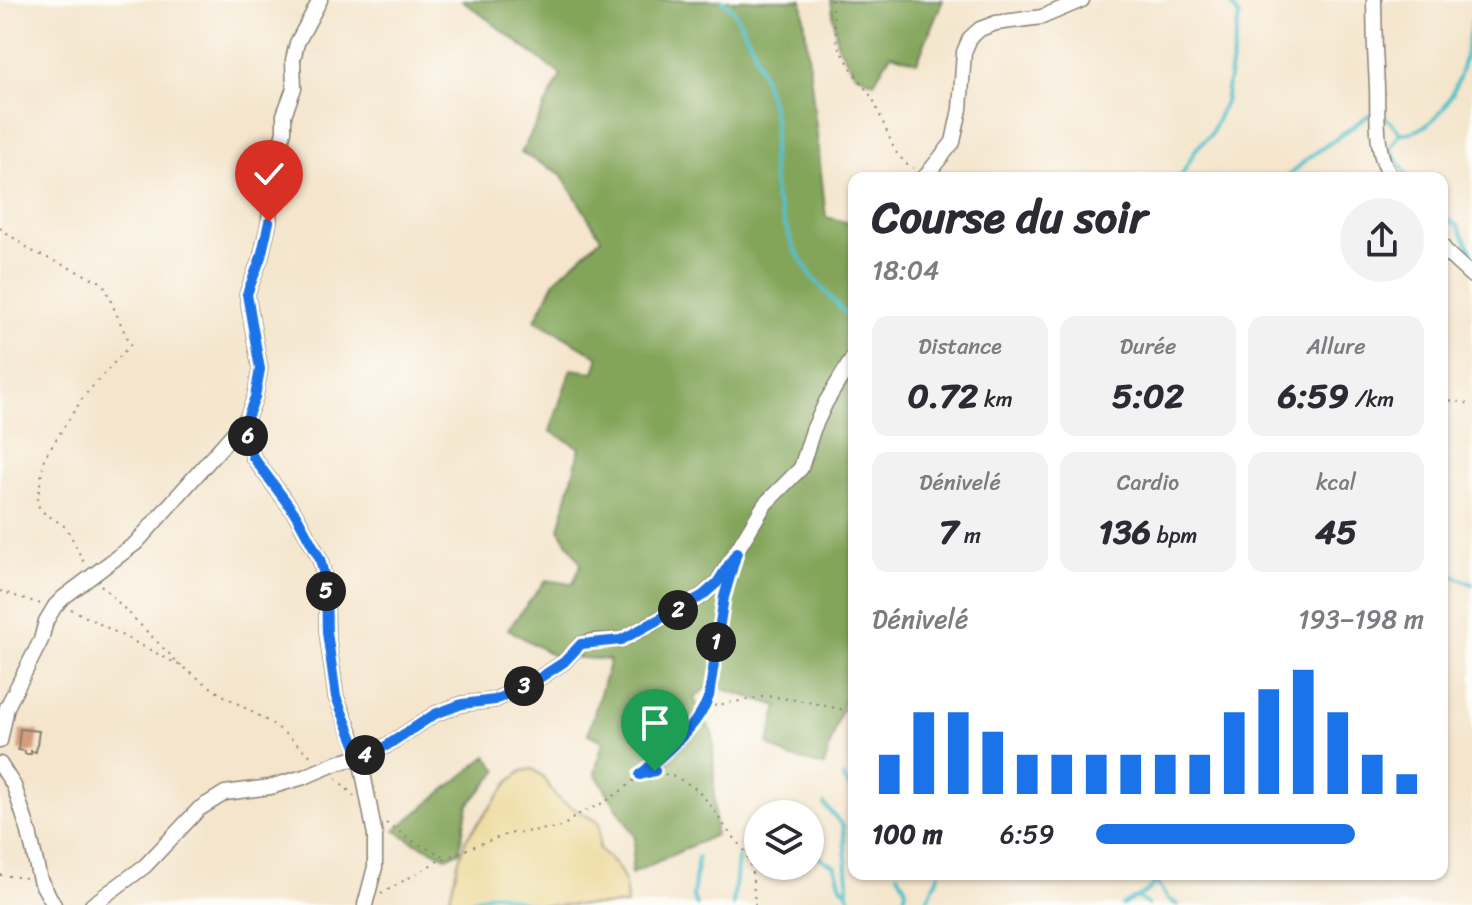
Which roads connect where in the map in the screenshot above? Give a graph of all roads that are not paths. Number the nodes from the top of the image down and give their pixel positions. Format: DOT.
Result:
graph roads {
  1 [pos="320,0"];
  2 [pos="1082,0"];
  3 [pos="1374,0"];
  4 [pos="929,172"];
  5 [pos="1387,172"];
  6 [pos="1448,254"];
  7 [pos="1472,276"];
  8 [pos="848,367"];
  9 [pos="247,418"];
  10 [pos="0,741"];
  11 [pos="360,757"];
  12 [pos="0,764"];
  13 [pos="370,902"];
  14 [pos="54,905"];
  15 [pos="92,905"];
  1 -- 9 [label="street"];
  2 -- 4 [label="street"];
  3 -- 5 [label="street"];
  6 -- 7 [label="street"];
  8 -- 11 [label="street"];
  9 -- 10 [label="street"];
  9 -- 11 [label="street"];
  11 -- 13 [label="street"];
  11 -- 15 [label="street"];
  12 -- 14 [label="street"];
}
